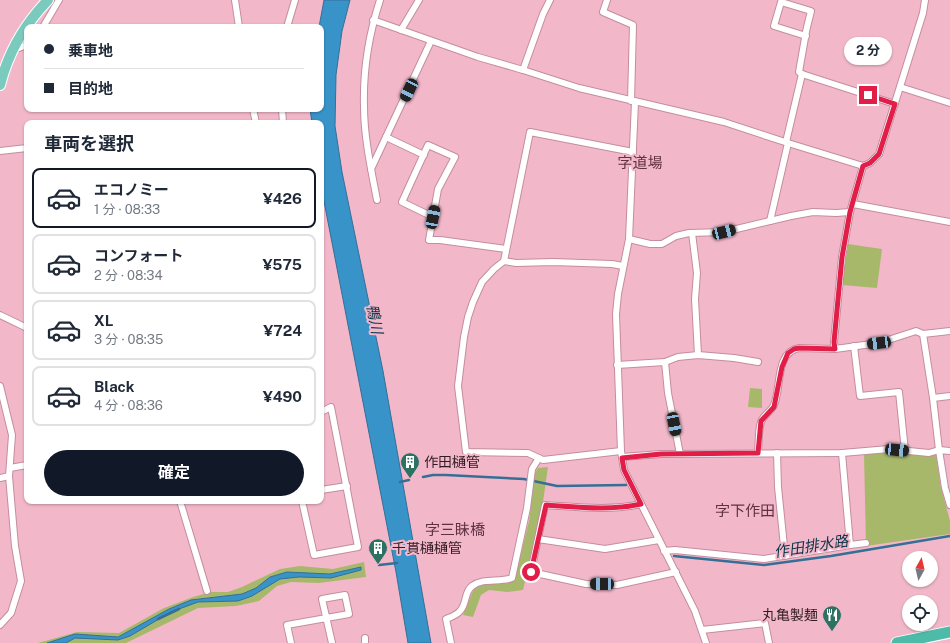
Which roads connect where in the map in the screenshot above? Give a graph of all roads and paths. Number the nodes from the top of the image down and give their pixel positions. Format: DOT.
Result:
graph roads {
  1 [pos="48,0"];
  2 [pos="59,0"];
  3 [pos="235,0"];
  4 [pos="295,0"];
  5 [pos="380,0"];
  6 [pos="419,0"];
  7 [pos="550,0"];
  8 [pos="607,0"];
  9 [pos="925,0"];
  10 [pos="374,20"];
  11 [pos="28,24"];
  12 [pos="46,24"];
  13 [pos="239,24"];
  14 [pos="288,24"];
  15 [pos="24,29"];
  16 [pos="401,30"];
  17 [pos="806,36"];
  18 [pos="432,41"];
  19 [pos="24,46"];
  20 [pos="14,48"];
  21 [pos="523,70"];
  22 [pos="802,74"];
  23 [pos="1,80"];
  24 [pos="900,87"];
  25 [pos="633,101"];
  26 [pos="895,104"];
  27 [pos="950,104"];
  28 [pos="386,137"];
  29 [pos="787,143"];
  30 [pos="24,148"];
  31 [pos="0,151"];
  32 [pos="633,152"];
  33 [pos="424,154"];
  34 [pos="863,166"];
  35 [pos="371,169"];
  36 [pos="377,200"];
  37 [pos="853,204"];
  38 [pos="850,212"];
  39 [pos="433,217"];
  40 [pos="770,221"];
  41 [pos="950,222"];
  42 [pos="692,233"];
  43 [pos="629,239"];
  44 [pos="506,249"];
  45 [pos="504,261"];
  46 [pos="624,266"];
  47 [pos="0,315"];
  48 [pos="24,327"];
  49 [pos="950,331"];
  50 [pos="923,334"];
  51 [pos="854,346"];
  52 [pos="835,349"];
  53 [pos="698,355"];
  54 [pos="665,362"];
  55 [pos="758,362"];
  56 [pos="617,365"];
  57 [pos="0,386"];
  58 [pos="950,396"];
  59 [pos="933,398"];
  60 [pos="324,411"];
  61 [pos="939,450"];
  62 [pos="905,451"];
  63 [pos="950,451"];
  64 [pos="758,453"];
  65 [pos="778,453"];
  66 [pos="842,453"];
  67 [pos="621,454"];
  68 [pos="680,454"];
  69 [pos="539,458"];
  70 [pos="24,466"];
  71 [pos="10,468"];
  72 [pos="8,476"];
  73 [pos="0,478"];
  74 [pos="347,486"];
  75 [pos="324,490"];
  76 [pos="181,504"];
  77 [pos="303,504"];
  78 [pos="641,504"];
  79 [pos="950,506"];
  80 [pos="538,538"];
  81 [pos="659,540"];
  82 [pos="866,543"];
  83 [pos="850,545"];
  84 [pos="664,551"];
  85 [pos="785,556"];
  86 [pos="676,572"];
  87 [pos="207,591"];
  88 [pos="326,617"];
  89 [pos="0,625"];
  90 [pos="702,630"];
  91 [pos="950,632"];
  92 [pos="291,643"];
  93 [pos="332,643"];
  94 [pos="451,643"];
  95 [pos="706,643"];
  96 [pos="769,643"];
  97 [pos="897,643"];
  1 -- 11 [label="main road"];
  2 -- 12 [label="street"];
  3 -- 13 [label="street"];
  4 -- 14 [label="street"];
  5 -- 10 [label="street"];
  6 -- 16 [label="street"];
  7 -- 21 [label="street"];
  8 -- 25 [label="street"];
  9 -- 24 [label="street"];
  10 -- 16 [label="street"];
  10 -- 35 [label="street"];
  15 -- 20 [label="main road"];
  16 -- 18 [label="street"];
  17 -- 17 [label="street"];
  17 -- 22 [label="street"];
  18 -- 21 [label="street"];
  18 -- 28 [label="street"];
  19 -- 20 [label="street"];
  20 -- 23 [label="main road"];
  21 -- 25 [label="street"];
  22 -- 26 [label="street"];
  22 -- 29 [label="street"];
  24 -- 26 [label="street"];
  24 -- 27 [label="street"];
  25 -- 29 [label="street"];
  25 -- 32 [label="street"];
  26 -- 34 [label="street"];
  28 -- 33 [label="street"];
  28 -- 35 [label="street"];
  29 -- 34 [label="street"];
  29 -- 40 [label="street"];
  30 -- 31 [label="street"];
  32 -- 43 [label="street"];
  32 -- 44 [label="street"];
  33 -- 39 [label="street"];
  33 -- 39 [label="street"];
  34 -- 37 [label="street"];
  35 -- 36 [label="street"];
  37 -- 38 [label="street"];
  37 -- 41 [label="street"];
  38 -- 40 [label="street"];
  38 -- 52 [label="street"];
  39 -- 44 [label="street"];
  40 -- 42 [label="street"];
  42 -- 43 [label="street"];
  42 -- 53 [label="street"];
  43 -- 46 [label="street"];
  44 -- 45 [label="street"];
  45 -- 46 [label="street"];
  45 -- 69 [label="street"];
  46 -- 56 [label="street"];
  47 -- 48 [label="street"];
  49 -- 50 [label="street"];
  50 -- 51 [label="street"];
  50 -- 59 [label="street"];
  51 -- 52 [label="street"];
  51 -- 62 [label="street"];
  52 -- 64 [label="street"];
  53 -- 54 [label="street"];
  53 -- 55 [label="street"];
  54 -- 56 [label="street"];
  54 -- 68 [label="street"];
  56 -- 67 [label="street"];
  57 -- 71 [label="street"];
  58 -- 59 [label="street"];
  59 -- 61 [label="street"];
  60 -- 74 [label="street"];
  61 -- 62 [label="street"];
  61 -- 63 [label="street"];
  61 -- 79 [label="street"];
  62 -- 66 [label="street"];
  64 -- 65 [label="street"];
  64 -- 68 [label="street"];
  65 -- 66 [label="street"];
  65 -- 85 [label="street"];
  66 -- 83 [label="street"];
  67 -- 68 [label="street"];
  67 -- 69 [label="street"];
  67 -- 78 [label="street"];
  69 -- 94 [label="street"];
  70 -- 71 [label="street"];
  71 -- 72 [label="street"];
  72 -- 73 [label="street"];
  72 -- 89 [label="street"];
  74 -- 75 [label="street"];
  74 -- 77 [label="street"];
  76 -- 87 [label="street"];
  78 -- 80 [label="street"];
  78 -- 81 [label="street"];
  80 -- 81 [label="street"];
  80 -- 86 [label="street"];
  81 -- 84 [label="street"];
  82 -- 83 [label="street"];
  83 -- 85 [label="street"];
  84 -- 85 [label="street"];
  84 -- 86 [label="street"];
  86 -- 90 [label="street"];
  88 -- 88 [label="street"];
  88 -- 92 [label="street"];
  88 -- 93 [label="street"];
  90 -- 95 [label="street"];
  90 -- 96 [label="street"];
  91 -- 97 [label="highway"];
}
